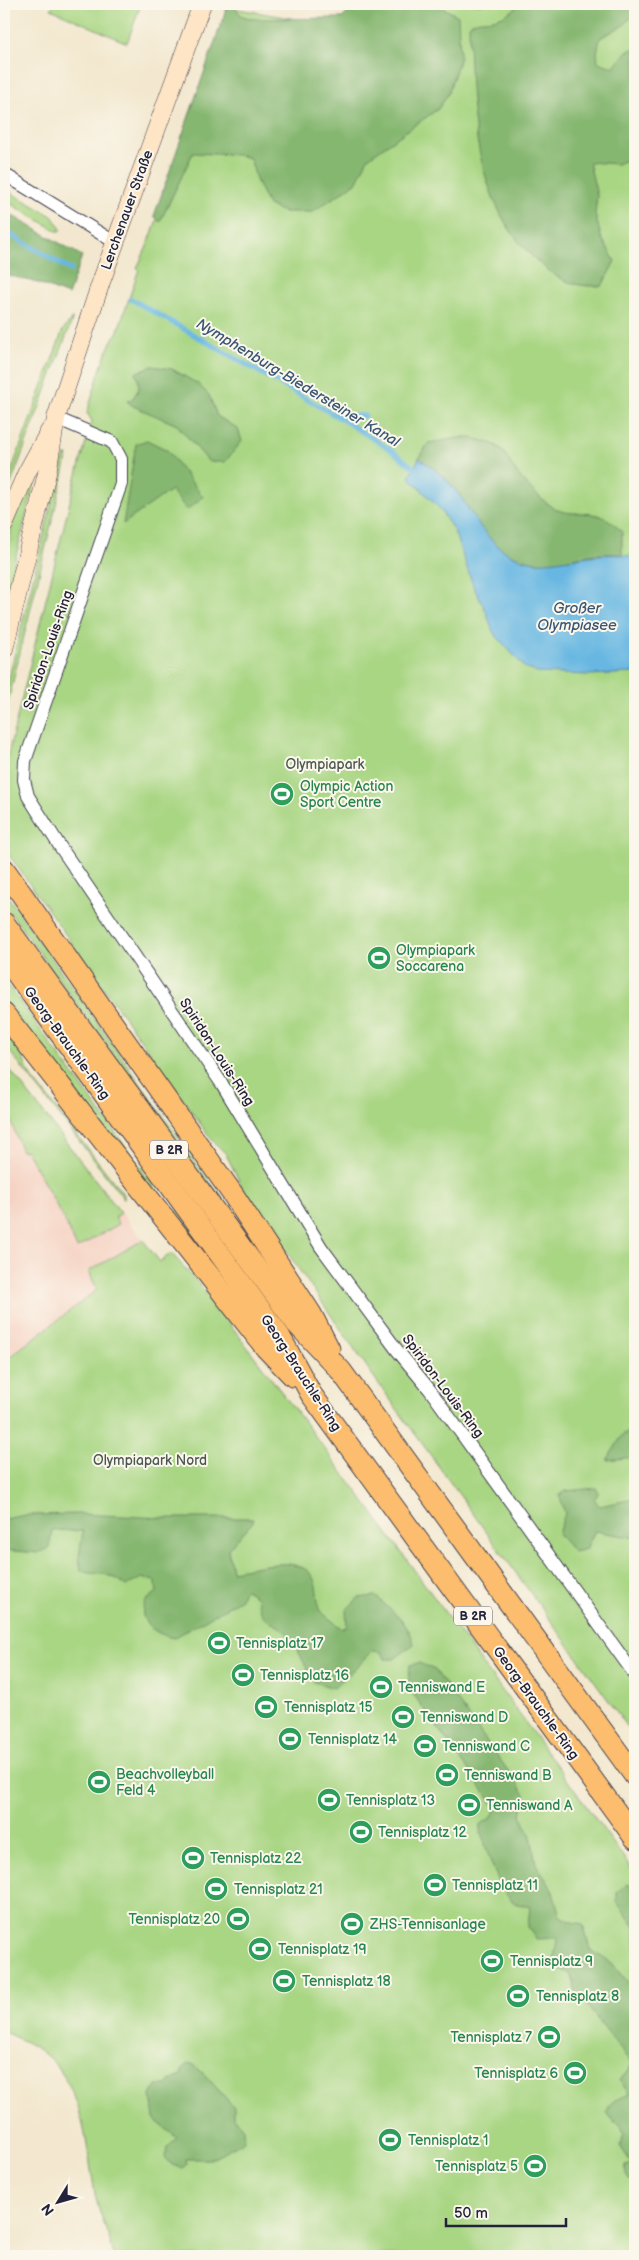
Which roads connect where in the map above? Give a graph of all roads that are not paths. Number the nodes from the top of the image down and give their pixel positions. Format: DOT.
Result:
graph roads {
  1 [pos="202,4"];
  2 [pos="4,174"];
  3 [pos="116,243"];
  4 [pos="56,418"];
  5 [pos="4,525"];
  6 [pos="4,649"];
  7 [pos="4,869"];
  8 [pos="4,923"];
  9 [pos="4,956"];
  10 [pos="4,1014"];
  11 [pos="341,1371"];
  12 [pos="311,1394"];
  13 [pos="635,1675"];
  14 [pos="635,1776"];
  15 [pos="635,1838"];
  1 -- 3 [label="main road, Lerchenauer Straße"];
  2 -- 3 [label="street"];
  3 -- 4 [label="main road, Lerchenauer Straße"];
  4 -- 5 [label="main road, Lerchenauer Straße"];
  4 -- 6 [label="main road, Lerchenauer Straße"];
  4 -- 13 [label="street, Spiridon-Louis-Ring"];
  7 -- 11 [label="highway"];
  8 -- 11 [label="highway, Georg-Brauchle-Ring / B 2R"];
  9 -- 12 [label="highway, Georg-Brauchle-Ring / B 2R"];
  10 -- 12 [label="highway"];
  11 -- 14 [label="highway, Georg-Brauchle-Ring / B 2R"];
  12 -- 15 [label="highway, Georg-Brauchle-Ring / B 2R"];
}
